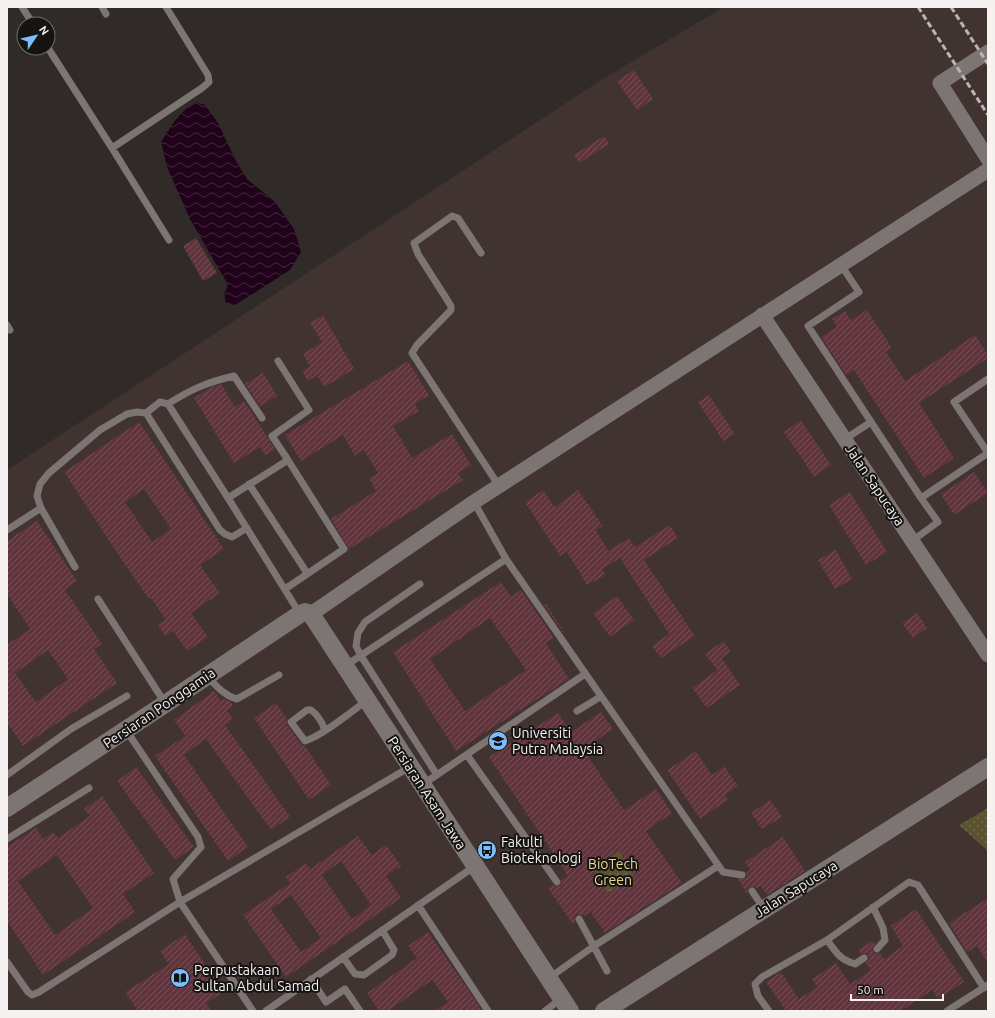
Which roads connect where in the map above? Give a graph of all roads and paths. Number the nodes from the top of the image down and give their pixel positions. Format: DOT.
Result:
graph roads {
  1 [pos="22,7"];
  2 [pos="102,7"];
  3 [pos="166,7"];
  4 [pos="106,14"];
  5 [pos="28,16"];
  6 [pos="988,52"];
  7 [pos="53,56"];
  8 [pos="112,148"];
  9 [pos="988,159"];
  10 [pos="988,170"];
  11 [pos="169,240"];
  12 [pos="481,253"];
  13 [pos="841,265"];
  14 [pos="762,315"];
  15 [pos="278,361"];
  16 [pos="988,379"];
  17 [pos="168,404"];
  18 [pos="146,413"];
  19 [pos="262,418"];
  20 [pos="871,422"];
  21 [pos="845,439"];
  22 [pos="288,460"];
  23 [pos="249,484"];
  24 [pos="499,486"];
  25 [pos="228,498"];
  26 [pos="921,498"];
  27 [pos="474,502"];
  28 [pos="40,508"];
  29 [pos="247,528"];
  30 [pos="7,530"];
  31 [pos="912,541"];
  32 [pos="506,559"];
  33 [pos="75,567"];
  34 [pos="307,573"];
  35 [pos="420,584"];
  36 [pos="285,589"];
  37 [pos="98,599"];
  38 [pos="305,614"];
  39 [pos="988,655"];
  40 [pos="361,656"];
  41 [pos="345,667"];
  42 [pos="585,674"];
  43 [pos="279,675"];
  44 [pos="207,676"];
  45 [pos="127,696"];
  46 [pos="600,697"];
  47 [pos="367,700"];
  48 [pos="165,704"];
  49 [pos="577,711"];
  50 [pos="126,730"];
  51 [pos="325,730"];
  52 [pos="467,754"];
  53 [pos="410,767"];
  54 [pos="988,767"];
  55 [pos="7,775"];
  56 [pos="429,780"];
  57 [pos="89,788"];
  58 [pos="7,808"];
  59 [pos="7,840"];
  60 [pos="475,866"];
  61 [pos="718,866"];
  62 [pos="742,875"];
  63 [pos="557,882"];
  64 [pos="752,891"];
  65 [pos="180,902"];
  66 [pos="418,905"];
  67 [pos="873,907"];
  68 [pos="764,910"];
  69 [pos="579,919"];
  70 [pos="382,930"];
  71 [pos="827,940"];
  72 [pos="594,946"];
  73 [pos="878,949"];
  74 [pos="343,957"];
  75 [pos="864,958"];
  76 [pos="7,962"];
  77 [pos="607,971"];
  78 [pos="549,978"];
  79 [pos="311,979"];
  80 [pos="986,986"];
  81 [pos="566,1005"];
  82 [pos="253,1011"];
  83 [pos="266,1011"];
  84 [pos="360,1011"];
  85 [pos="488,1011"];
  86 [pos="545,1011"];
  87 [pos="604,1011"];
  88 [pos="768,1011"];
  89 [pos="947,1011"];
  1 -- 5 [label="lane"];
  2 -- 4 [label="lane"];
  3 -- 8 [label="lane"];
  6 -- 9 [label="street"];
  7 -- 8 [label="lane"];
  8 -- 11 [label="lane"];
  10 -- 13 [label="street"];
  12 -- 24 [label="lane"];
  13 -- 14 [label="street"];
  13 -- 20 [label="lane"];
  14 -- 21 [label="street, Jalan Sapucaya"];
  14 -- 24 [label="street"];
  15 -- 22 [label="lane"];
  16 -- 26 [label="lane"];
  17 -- 18 [label="lane"];
  17 -- 19 [label="lane"];
  17 -- 25 [label="lane"];
  18 -- 28 [label="lane"];
  18 -- 29 [label="lane"];
  20 -- 21 [label="lane"];
  20 -- 26 [label="lane"];
  21 -- 31 [label="street, Jalan Sapucaya"];
  22 -- 23 [label="lane"];
  22 -- 34 [label="lane"];
  23 -- 25 [label="lane"];
  23 -- 34 [label="lane"];
  24 -- 27 [label="street"];
  25 -- 29 [label="lane"];
  26 -- 31 [label="lane"];
  27 -- 32 [label="lane"];
  27 -- 38 [label="street"];
  28 -- 30 [label="lane"];
  28 -- 33 [label="lane"];
  29 -- 36 [label="lane"];
  31 -- 39 [label="street, Jalan Sapucaya"];
  32 -- 40 [label="lane"];
  32 -- 42 [label="lane"];
  34 -- 36 [label="lane"];
  35 -- 40 [label="lane"];
  36 -- 38 [label="lane"];
  37 -- 48 [label="lane"];
  38 -- 41 [label="street, Persiaran Asam Jawa"];
  38 -- 44 [label="street, Persiaran Ponggamia"];
  40 -- 41 [label="lane"];
  40 -- 56 [label="lane"];
  41 -- 47 [label="street, Persiaran Asam Jawa"];
  42 -- 46 [label="lane"];
  42 -- 52 [label="lane"];
  43 -- 44 [label="lane"];
  44 -- 48 [label="street, Persiaran Ponggamia"];
  45 -- 55 [label="lane"];
  46 -- 49 [label="lane"];
  46 -- 61 [label="lane"];
  47 -- 51 [label="lane"];
  47 -- 53 [label="street, Persiaran Asam Jawa"];
  48 -- 50 [label="street, Persiaran Ponggamia"];
  50 -- 58 [label="street, Persiaran Ponggamia"];
  50 -- 65 [label="lane"];
  51 -- 51 [label="lane"];
  52 -- 56 [label="lane"];
  52 -- 63 [label="lane"];
  53 -- 56 [label="street, Persiaran Asam Jawa"];
  53 -- 65 [label="lane"];
  54 -- 68 [label="street, Jalan Sapucaya"];
  56 -- 60 [label="street, Persiaran Asam Jawa"];
  57 -- 59 [label="lane"];
  60 -- 66 [label="lane"];
  60 -- 78 [label="street, Persiaran Asam Jawa"];
  61 -- 62 [label="lane"];
  61 -- 72 [label="lane"];
  64 -- 68 [label="lane"];
  65 -- 76 [label="lane"];
  65 -- 82 [label="lane"];
  66 -- 70 [label="lane"];
  66 -- 85 [label="lane"];
  67 -- 71 [label="lane"];
  67 -- 73 [label="lane"];
  67 -- 80 [label="lane"];
  68 -- 87 [label="street, Jalan Sapucaya"];
  69 -- 72 [label="lane"];
  70 -- 74 [label="lane"];
  70 -- 74 [label="lane"];
  71 -- 75 [label="lane"];
  71 -- 88 [label="lane"];
  72 -- 77 [label="lane"];
  72 -- 78 [label="lane"];
  74 -- 79 [label="lane"];
  78 -- 81 [label="street, Persiaran Asam Jawa"];
  79 -- 83 [label="lane"];
  79 -- 84 [label="lane"];
  80 -- 89 [label="lane"];
  81 -- 86 [label="lane"];
}
